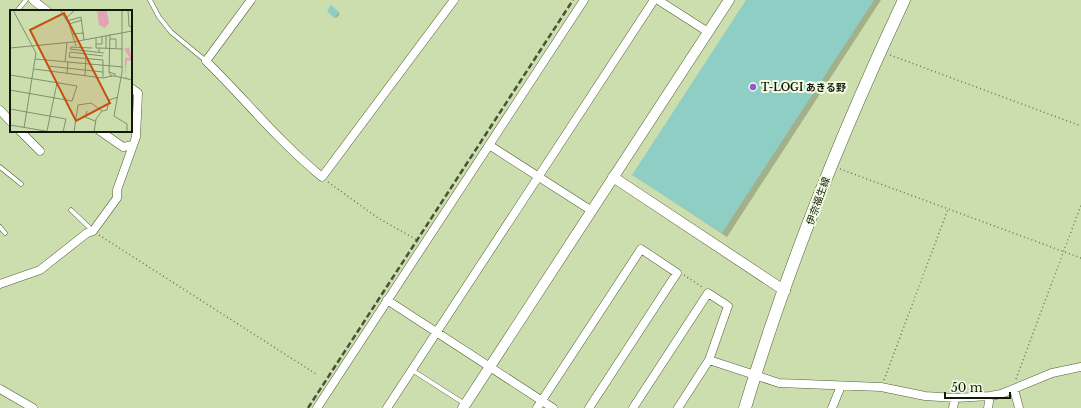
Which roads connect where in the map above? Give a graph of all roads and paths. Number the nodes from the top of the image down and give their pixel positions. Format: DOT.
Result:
graph roads {
  1 [pos="26,0"];
  2 [pos="33,0"];
  3 [pos="150,0"];
  4 [pos="251,0"];
  5 [pos="584,0"];
  6 [pos="654,0"];
  7 [pos="658,0"];
  8 [pos="729,0"];
  9 [pos="904,0"];
  10 [pos="450,2"];
  11 [pos="18,10"];
  12 [pos="46,10"];
  13 [pos="708,32"];
  14 [pos="880,51"];
  15 [pos="206,61"];
  16 [pos="132,89"];
  17 [pos="0,110"];
  18 [pos="10,121"];
  19 [pos="1081,126"];
  20 [pos="21,132"];
  21 [pos="101,132"];
  22 [pos="133,145"];
  23 [pos="489,145"];
  24 [pos="40,151"];
  25 [pos="831,165"];
  26 [pos="0,167"];
  27 [pos="322,177"];
  28 [pos="538,177"];
  29 [pos="613,178"];
  30 [pos="21,184"];
  31 [pos="1081,205"];
  32 [pos="948,209"];
  33 [pos="71,210"];
  34 [pos="592,211"];
  35 [pos="0,227"];
  36 [pos="93,231"];
  37 [pos="5,233"];
  38 [pos="423,244"];
  39 [pos="1063,252"];
  40 [pos="1081,258"];
  41 [pos="677,273"];
  42 [pos="0,284"];
  43 [pos="785,291"];
  44 [pos="708,293"];
  45 [pos="387,300"];
  46 [pos="437,332"];
  47 [pos="709,360"];
  48 [pos="490,367"];
  49 [pos="1081,367"];
  50 [pos="412,370"];
  51 [pos="316,374"];
  52 [pos="755,376"];
  53 [pos="841,386"];
  54 [pos="881,387"];
  55 [pos="1014,387"];
  56 [pos="0,389"];
  57 [pos="990,396"];
  58 [pos="955,398"];
  59 [pos="542,400"];
  60 [pos="464,406"];
  61 [pos="33,408"];
  62 [pos="317,408"];
  63 [pos="387,408"];
  64 [pos="537,408"];
  65 [pos="553,408"];
  66 [pos="589,408"];
  67 [pos="633,408"];
  68 [pos="678,408"];
  69 [pos="745,408"];
  70 [pos="832,408"];
  71 [pos="953,408"];
  72 [pos="988,408"];
  73 [pos="1019,408"];
  1 -- 11 [label="lane"];
  2 -- 12 [label="street"];
  3 -- 15 [label="lane"];
  4 -- 15 [label="street"];
  5 -- 23 [label="street"];
  6 -- 28 [label="street"];
  7 -- 13 [label="street"];
  8 -- 13 [label="street"];
  9 -- 14 [label="main road, 伊奈福生線"];
  10 -- 27 [label="street"];
  13 -- 29 [label="street"];
  14 -- 19 [label="path"];
  14 -- 25 [label="main road, 伊奈福生線"];
  15 -- 27 [label="street"];
  16 -- 22 [label="street"];
  17 -- 18 [label="street"];
  20 -- 24 [label="street"];
  21 -- 22 [label="street"];
  22 -- 36 [label="street"];
  23 -- 28 [label="street"];
  23 -- 38 [label="street"];
  25 -- 32 [label="path"];
  25 -- 43 [label="main road, 伊奈福生線"];
  26 -- 30 [label="lane"];
  27 -- 38 [label="path"];
  28 -- 34 [label="street"];
  28 -- 46 [label="street"];
  29 -- 34 [label="street"];
  29 -- 43 [label="street"];
  31 -- 39 [label="path"];
  32 -- 39 [label="path"];
  32 -- 54 [label="path"];
  33 -- 36 [label="lane"];
  34 -- 48 [label="street"];
  35 -- 37 [label="lane"];
  36 -- 42 [label="street"];
  36 -- 51 [label="path"];
  38 -- 45 [label="street"];
  39 -- 40 [label="path"];
  39 -- 55 [label="path"];
  41 -- 44 [label="path"];
  41 -- 59 [label="street"];
  41 -- 66 [label="street"];
  43 -- 52 [label="main road, 伊奈福生線"];
  44 -- 47 [label="street"];
  44 -- 67 [label="street"];
  45 -- 46 [label="street"];
  45 -- 62 [label="street"];
  46 -- 48 [label="street"];
  46 -- 50 [label="street"];
  47 -- 52 [label="street"];
  47 -- 68 [label="street"];
  48 -- 59 [label="street"];
  48 -- 60 [label="street"];
  49 -- 55 [label="street"];
  50 -- 60 [label="lane"];
  50 -- 63 [label="street"];
  52 -- 53 [label="street"];
  52 -- 69 [label="main road, 伊奈福生線"];
  53 -- 54 [label="street"];
  53 -- 70 [label="street"];
  54 -- 58 [label="street"];
  55 -- 57 [label="street"];
  55 -- 73 [label="street"];
  56 -- 61 [label="street"];
  57 -- 58 [label="street"];
  57 -- 72 [label="street"];
  58 -- 71 [label="street"];
  59 -- 64 [label="street"];
  59 -- 65 [label="street"];
}
